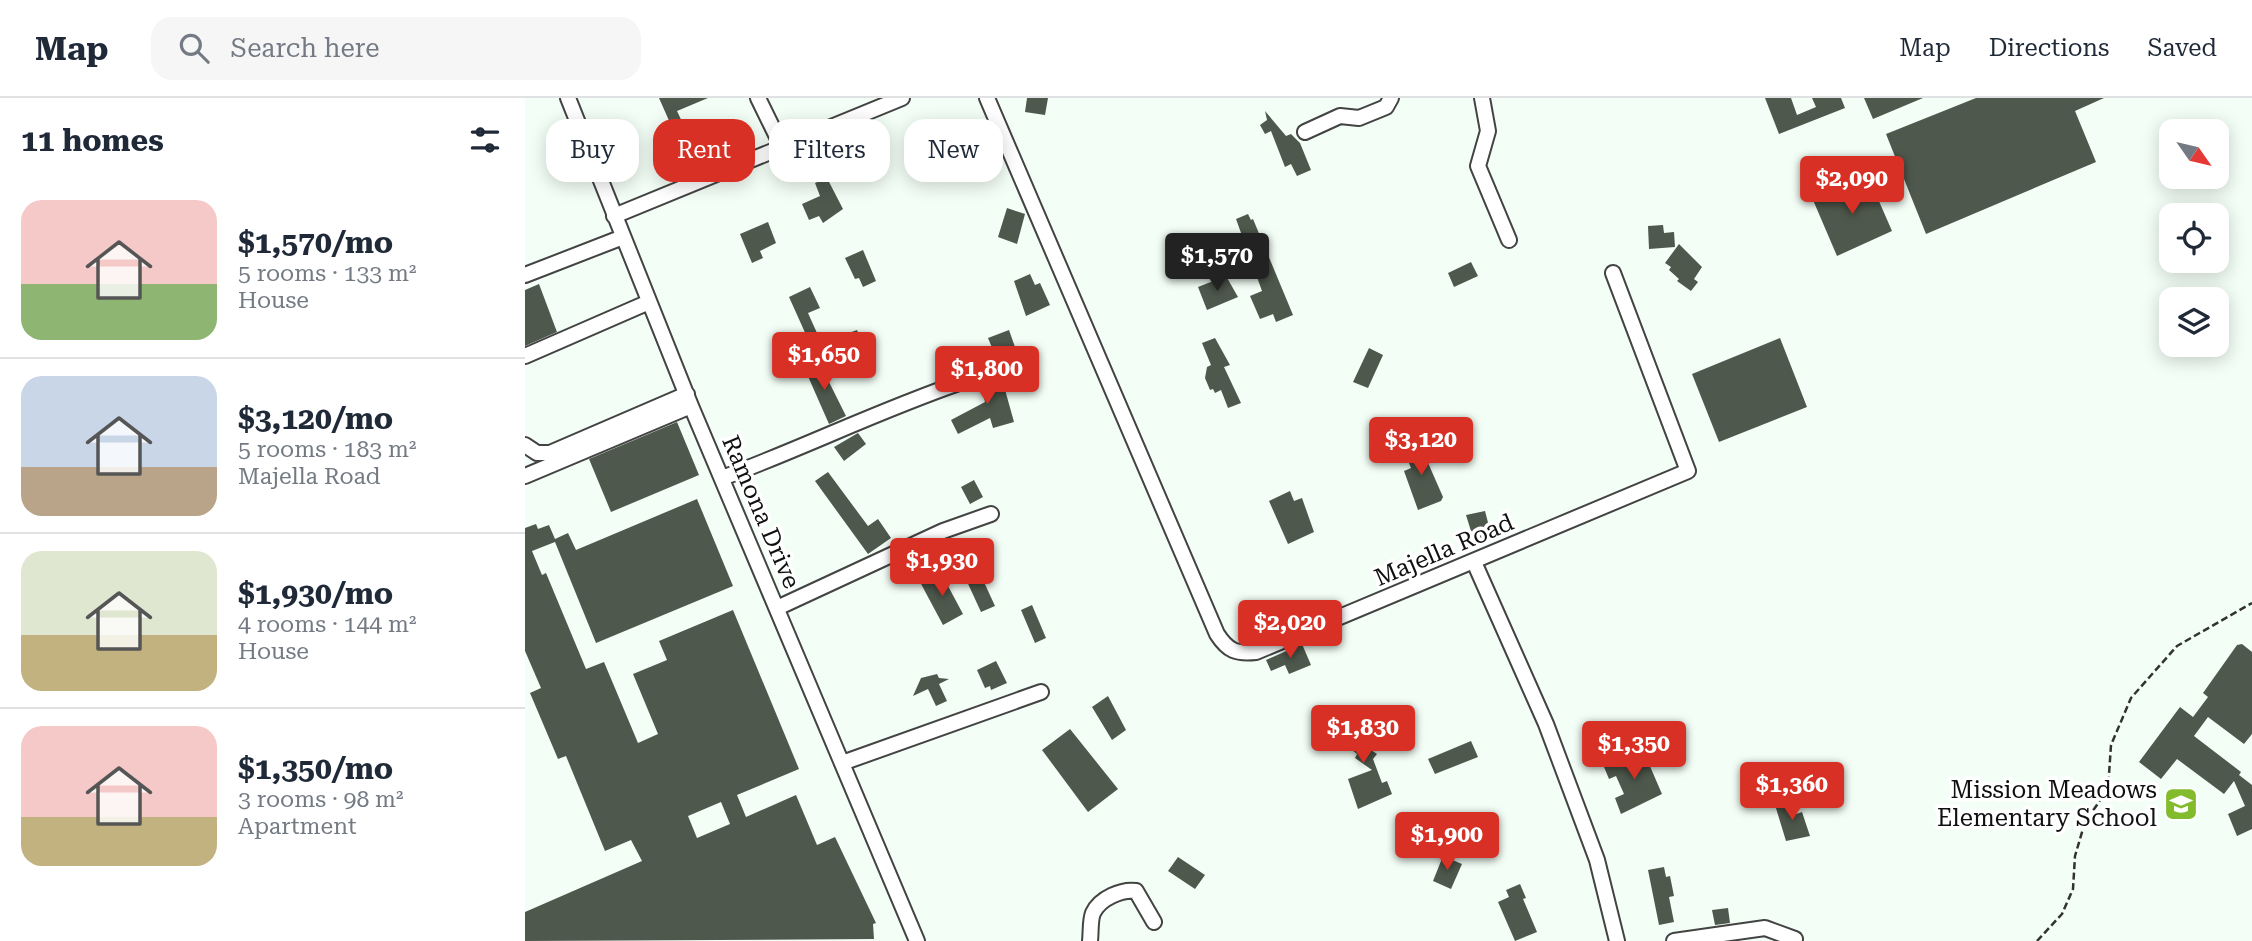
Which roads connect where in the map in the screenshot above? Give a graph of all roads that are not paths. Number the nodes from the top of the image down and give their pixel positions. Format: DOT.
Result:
graph roads {
  1 [pos="568,98"];
  2 [pos="758,98"];
  3 [pos="902,98"];
  4 [pos="987,98"];
  5 [pos="1391,98"];
  6 [pos="1482,98"];
  7 [pos="851,119"];
  8 [pos="769,120"];
  9 [pos="1305,132"];
  10 [pos="769,152"];
  11 [pos="614,216"];
  12 [pos="622,237"];
  13 [pos="1509,240"];
  14 [pos="1613,273"];
  15 [pos="525,275"];
  16 [pos="649,302"];
  17 [pos="525,356"];
  18 [pos="962,382"];
  19 [pos="689,400"];
  20 [pos="525,445"];
  21 [pos="525,475"];
  22 [pos="722,478"];
  23 [pos="991,514"];
  24 [pos="1475,562"];
  25 [pos="776,608"];
  26 [pos="1041,692"];
  27 [pos="842,763"];
  28 [pos="1154,922"];
  29 [pos="1795,939"];
  30 [pos="917,941"];
  31 [pos="1090,941"];
  32 [pos="1617,941"];
  33 [pos="1674,941"];
  1 -- 11 [label="street, Ramona Drive"];
  2 -- 8 [label="street"];
  3 -- 7 [label="street"];
  4 -- 24 [label="street, Majella Road"];
  5 -- 9 [label="street"];
  6 -- 13 [label="street"];
  10 -- 11 [label="street"];
  11 -- 12 [label="street, Ramona Drive"];
  12 -- 15 [label="street"];
  12 -- 16 [label="street, Ramona Drive"];
  14 -- 24 [label="street, Majella Road"];
  16 -- 17 [label="street"];
  16 -- 19 [label="street, Ramona Drive"];
  18 -- 22 [label="street"];
  19 -- 20 [label="street"];
  19 -- 21 [label="street"];
  19 -- 22 [label="street, Ramona Drive"];
  22 -- 25 [label="street, Ramona Drive"];
  23 -- 25 [label="street"];
  24 -- 32 [label="street"];
  25 -- 27 [label="street, Ramona Drive"];
  26 -- 27 [label="street"];
  27 -- 30 [label="street, Ramona Drive"];
  28 -- 31 [label="street"];
  29 -- 33 [label="street"];
}
